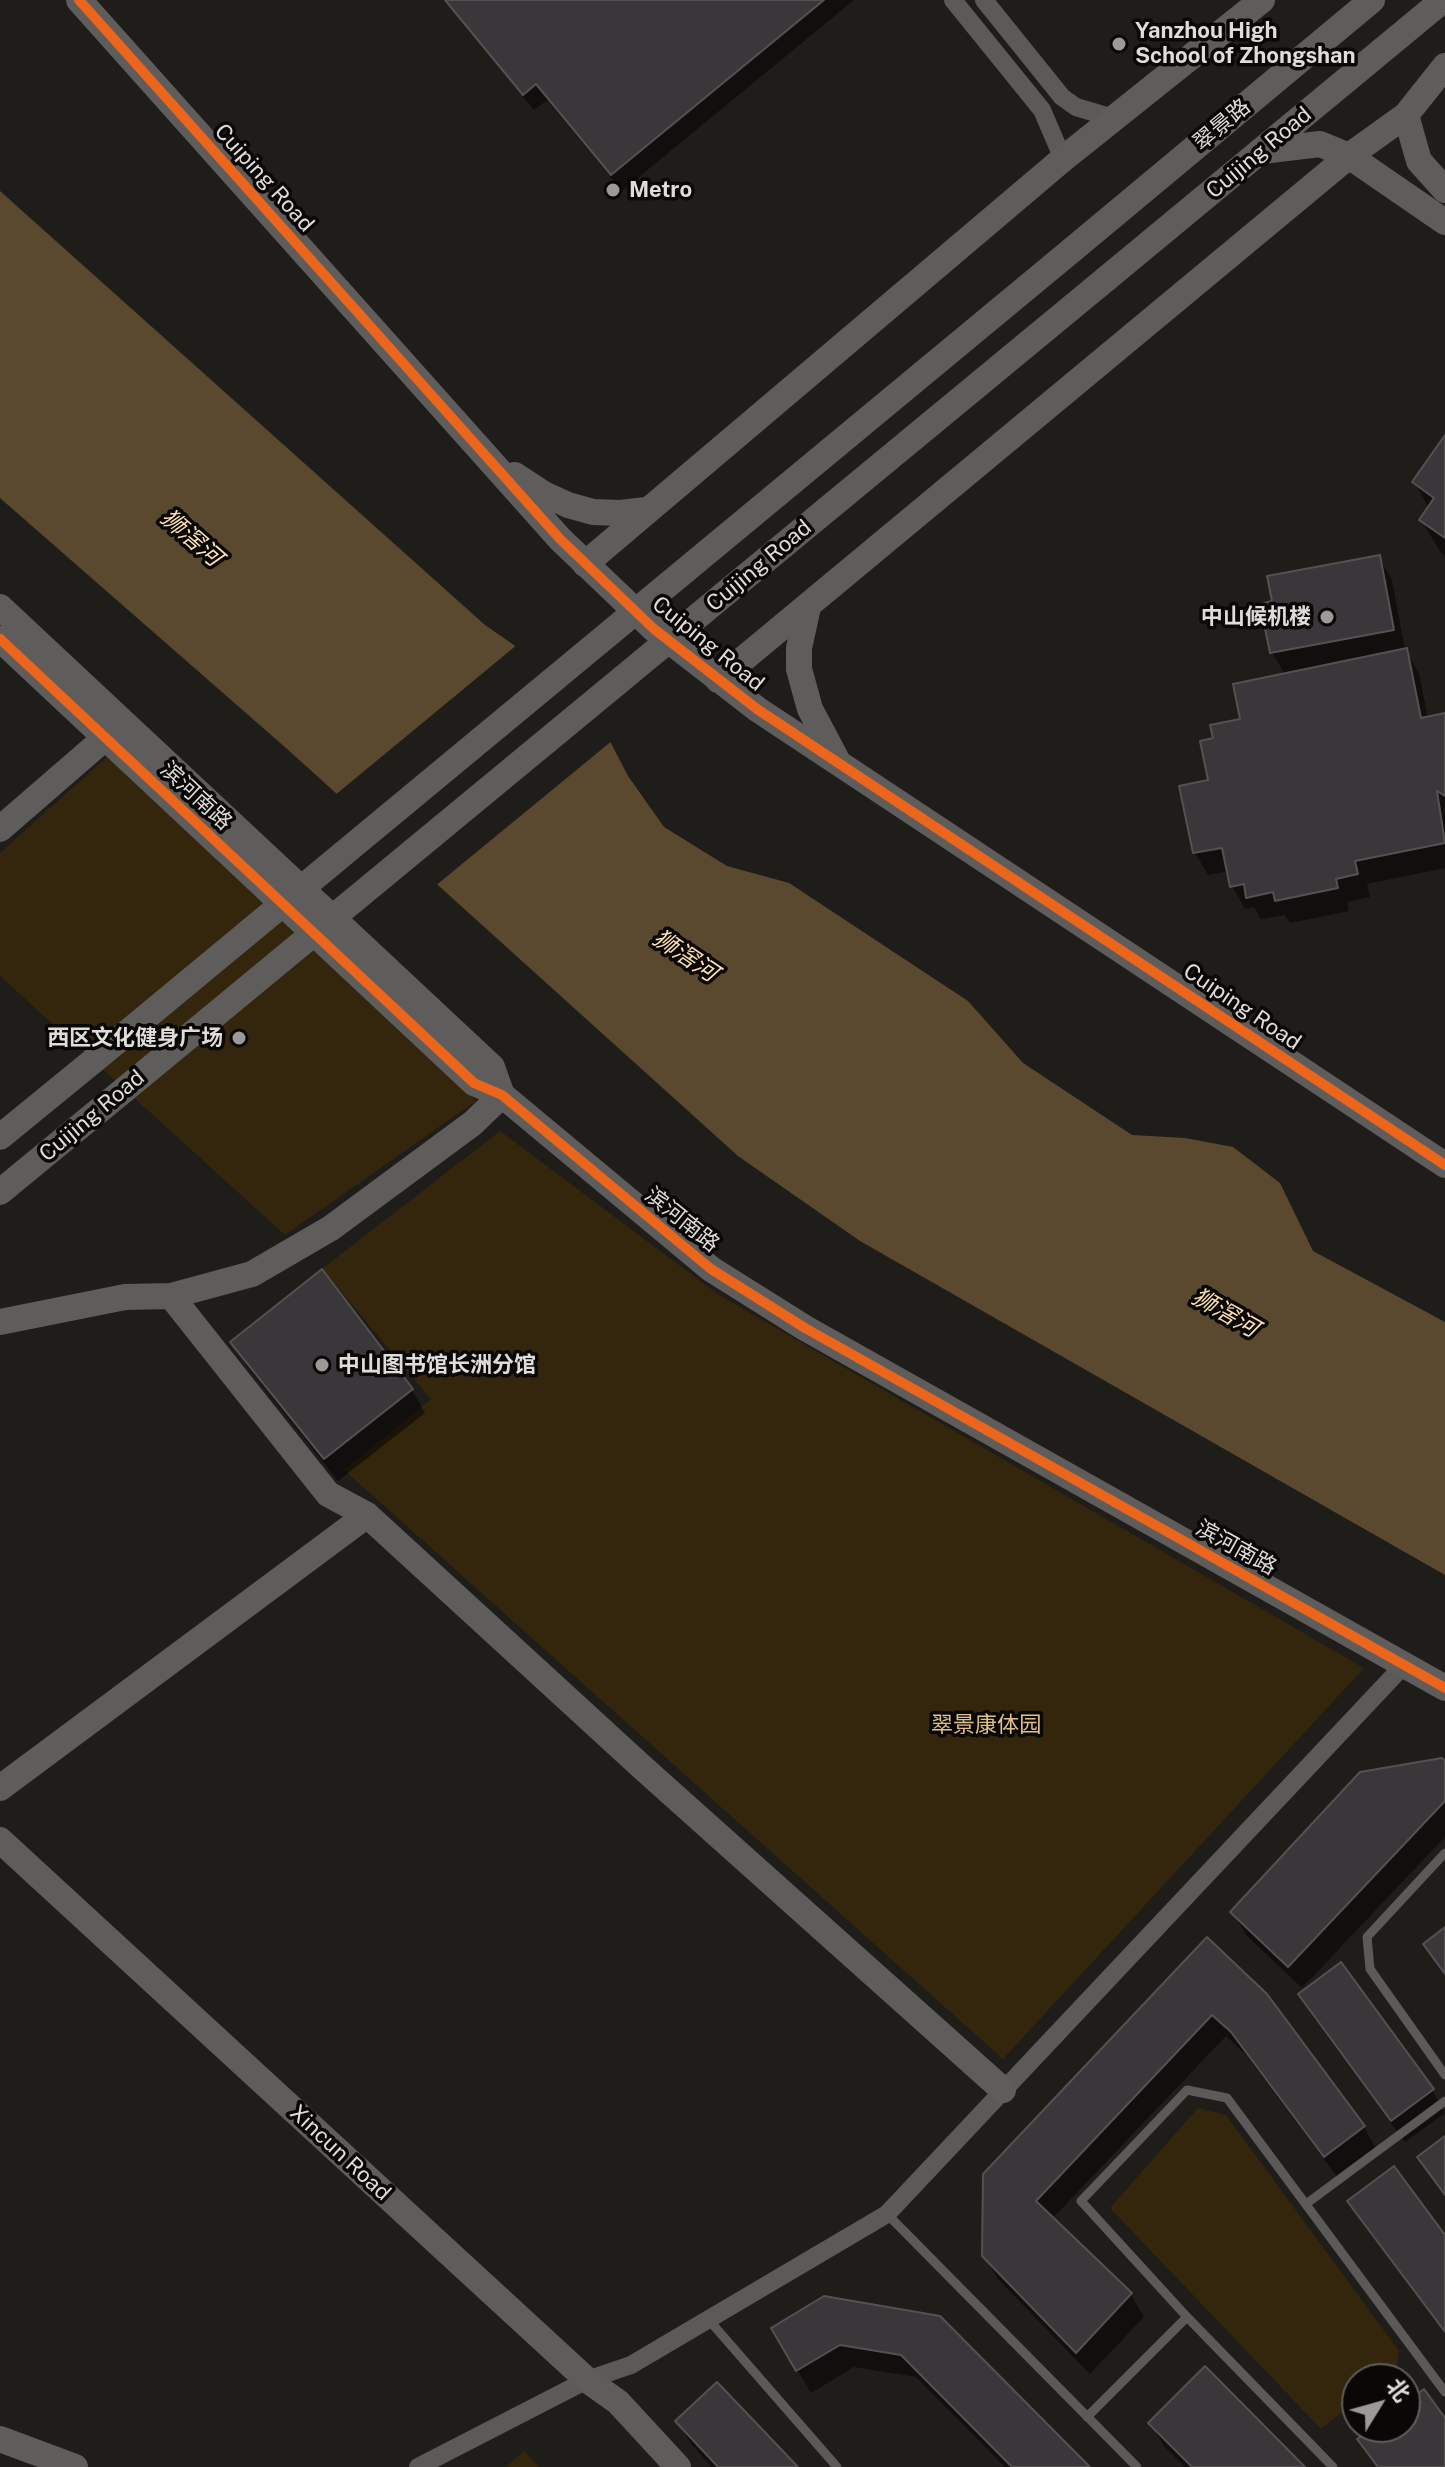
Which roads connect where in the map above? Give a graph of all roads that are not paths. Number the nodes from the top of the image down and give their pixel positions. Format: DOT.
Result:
graph roads {
  1 [pos="79,0"];
  2 [pos="953,0"];
  3 [pos="984,0"];
  4 [pos="1262,0"];
  5 [pos="1372,0"];
  6 [pos="1443,0"];
  7 [pos="1445,66"];
  8 [pos="1406,115"];
  9 [pos="1113,118"];
  10 [pos="1262,151"];
  11 [pos="1349,156"];
  12 [pos="1063,159"];
  13 [pos="1445,190"];
  14 [pos="1445,222"];
  15 [pos="482,452"];
  16 [pos="646,510"];
  17 [pos="585,564"];
  18 [pos="0,607"];
  19 [pos="808,607"];
  20 [pos="0,639"];
  21 [pos="718,680"];
  22 [pos="112,727"];
  23 [pos="839,763"];
  24 [pos="0,829"];
  25 [pos="502,1095"];
  26 [pos="0,1137"];
  27 [pos="1445,1165"];
  28 [pos="0,1192"];
  29 [pos="171,1296"];
  30 [pos="0,1322"];
  31 [pos="367,1515"];
  32 [pos="1404,1665"];
  33 [pos="1445,1688"];
  34 [pos="0,1788"];
  35 [pos="0,1840"];
  36 [pos="1445,1853"];
  37 [pos="1445,2075"];
  38 [pos="1003,2090"];
  39 [pos="1445,2101"];
  40 [pos="1306,2204"];
  41 [pos="887,2214"];
  42 [pos="1187,2317"];
  43 [pos="708,2319"];
  44 [pos="587,2380"];
  45 [pos="1445,2392"];
  46 [pos="1087,2417"];
  47 [pos="0,2439"];
  48 [pos="75,2467"];
  49 [pos="418,2467"];
  50 [pos="678,2467"];
  51 [pos="837,2467"];
  52 [pos="1137,2467"];
  53 [pos="1333,2467"];
  1 -- 15 [label="street, Cuiping Road"];
  2 -- 12 [label="street"];
  3 -- 9 [label="street"];
  4 -- 9 [label="street"];
  5 -- 26 [label="street, 翠景路, bridge"];
  6 -- 10 [label="street, Cuijing Road"];
  7 -- 8 [label="street"];
  8 -- 11 [label="street"];
  8 -- 13 [label="street"];
  9 -- 12 [label="street"];
  10 -- 11 [label="street"];
  10 -- 28 [label="street, Cuijing Road, bridge"];
  11 -- 14 [label="street"];
  11 -- 19 [label="street"];
  12 -- 16 [label="street"];
  15 -- 16 [label="street"];
  15 -- 17 [label="street, Cuiping Road"];
  16 -- 17 [label="street"];
  17 -- 21 [label="street, Cuiping Road"];
  18 -- 22 [label="street, 滨河南路"];
  19 -- 21 [label="street"];
  19 -- 23 [label="street"];
  20 -- 22 [label="street, 滨河南路"];
  21 -- 23 [label="street, Cuiping Road"];
  22 -- 24 [label="street"];
  22 -- 25 [label="street, 滨河南路"];
  23 -- 27 [label="street, Cuiping Road"];
  25 -- 29 [label="street"];
  25 -- 32 [label="street, 滨河南路"];
  29 -- 30 [label="street"];
  29 -- 31 [label="street"];
  31 -- 34 [label="street"];
  31 -- 38 [label="street"];
  32 -- 33 [label="street, 滨河南路"];
  32 -- 38 [label="street"];
  35 -- 44 [label="street, Xincun Road"];
  36 -- 37 [label="lane"];
  38 -- 41 [label="street"];
  39 -- 40 [label="lane"];
  40 -- 42 [label="lane"];
  40 -- 45 [label="lane"];
  41 -- 43 [label="street"];
  41 -- 46 [label="lane"];
  42 -- 46 [label="lane"];
  42 -- 53 [label="lane"];
  43 -- 44 [label="street"];
  43 -- 51 [label="lane"];
  44 -- 49 [label="street"];
  44 -- 50 [label="street, Xincun Road"];
  46 -- 52 [label="lane"];
  47 -- 48 [label="street"];
}
